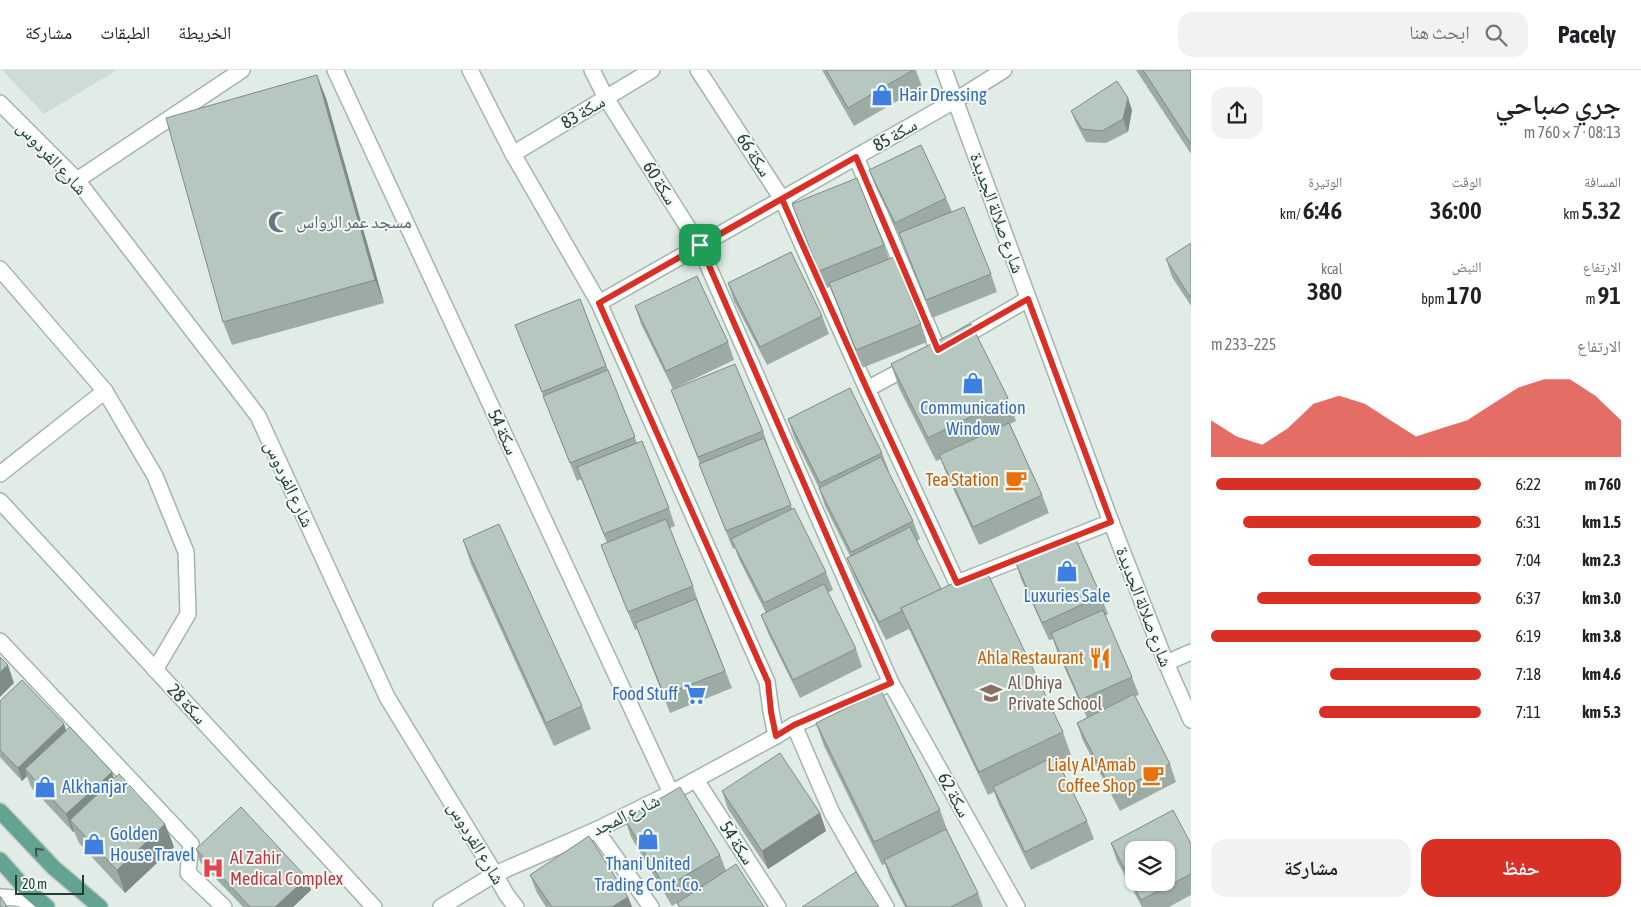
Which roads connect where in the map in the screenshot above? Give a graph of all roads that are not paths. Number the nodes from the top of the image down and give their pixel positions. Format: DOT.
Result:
graph roads {
  1 [pos="242,70"];
  2 [pos="334,70"];
  3 [pos="470,70"];
  4 [pos="592,70"];
  5 [pos="652,70"];
  6 [pos="698,70"];
  7 [pos="944,70"];
  8 [pos="1004,70"];
  9 [pos="606,98"];
  10 [pos="956,100"];
  11 [pos="0,103"];
  12 [pos="513,154"];
  13 [pos="856,157"];
  14 [pos="77,180"];
  15 [pos="782,199"];
  16 [pos="700,245"];
  17 [pos="0,269"];
  18 [pos="1028,299"];
  19 [pos="599,303"];
  20 [pos="938,350"];
  21 [pos="867,389"];
  22 [pos="105,391"];
  23 [pos="0,474"];
  24 [pos="0,501"];
  25 [pos="1111,522"];
  26 [pos="0,641"];
  27 [pos="1191,652"];
  28 [pos="1166,663"];
  29 [pos="155,670"];
  30 [pos="891,683"];
  31 [pos="1191,720"];
  32 [pos="794,725"];
  33 [pos="776,736"];
  34 [pos="696,780"];
  35 [pos="671,793"];
  36 [pos="0,811"];
  37 [pos="596,830"];
  38 [pos="0,860"];
  39 [pos="495,874"];
  40 [pos="0,897"];
  41 [pos="47,907"];
  42 [pos="100,907"];
  43 [pos="224,907"];
  44 [pos="374,907"];
  45 [pos="441,907"];
  46 [pos="516,907"];
  47 [pos="651,907"];
  48 [pos="778,907"];
  49 [pos="886,907"];
  50 [pos="1017,907"];
  1 -- 14 [label="street"];
  2 -- 35 [label="street, سكة 54"];
  3 -- 12 [label="street"];
  4 -- 9 [label="street, سكة 60"];
  5 -- 9 [label="street, سكة 83"];
  6 -- 15 [label="street, سكة 66"];
  7 -- 10 [label="street, شارع صلالة الجديدة"];
  8 -- 10 [label="street, سكة 85"];
  9 -- 12 [label="street, سكة 83"];
  9 -- 16 [label="street, سكة 60"];
  10 -- 13 [label="street, سكة 85"];
  10 -- 18 [label="street, شارع صلالة الجديدة"];
  11 -- 14 [label="street, شارع الفردوس"];
  12 -- 19 [label="street"];
  13 -- 15 [label="street, سكة 85"];
  13 -- 20 [label="street"];
  14 -- 39 [label="street, شارع الفردوس"];
  15 -- 16 [label="street, سكة 85"];
  15 -- 21 [label="street, سكة 66"];
  16 -- 19 [label="street, سكة 85"];
  16 -- 30 [label="street, سكة 60"];
  17 -- 22 [label="street"];
  18 -- 20 [label="street"];
  18 -- 25 [label="street, شارع صلالة الجديدة"];
  19 -- 33 [label="street"];
  20 -- 21 [label="street"];
  21 -- 25 [label="street, سكة 66"];
  22 -- 23 [label="street"];
  22 -- 29 [label="street"];
  24 -- 29 [label="street, سكة 28"];
  25 -- 28 [label="street, شارع صلالة الجديدة"];
  26 -- 43 [label="street"];
  27 -- 28 [label="street"];
  28 -- 31 [label="street, شارع صلالة الجديدة"];
  29 -- 44 [label="street, سكة 28"];
  30 -- 32 [label="street, شارع المجد"];
  30 -- 50 [label="street, سكة 62"];
  32 -- 33 [label="street, شارع المجد"];
  32 -- 49 [label="street"];
  33 -- 34 [label="street, شارع المجد"];
  34 -- 35 [label="street, شارع المجد"];
  34 -- 48 [label="street, سكة 54"];
  35 -- 37 [label="street, شارع المجد"];
  42 -- 36 [label="main road, one-way"];
  37 -- 39 [label="street, شارع المجد"];
  37 -- 47 [label="street"];
  38 -- 41 [label="main road"];
  39 -- 45 [label="street, شارع المجد"];
  39 -- 46 [label="street, شارع الفردوس"];
  40 -- 41 [label="street"];
}
